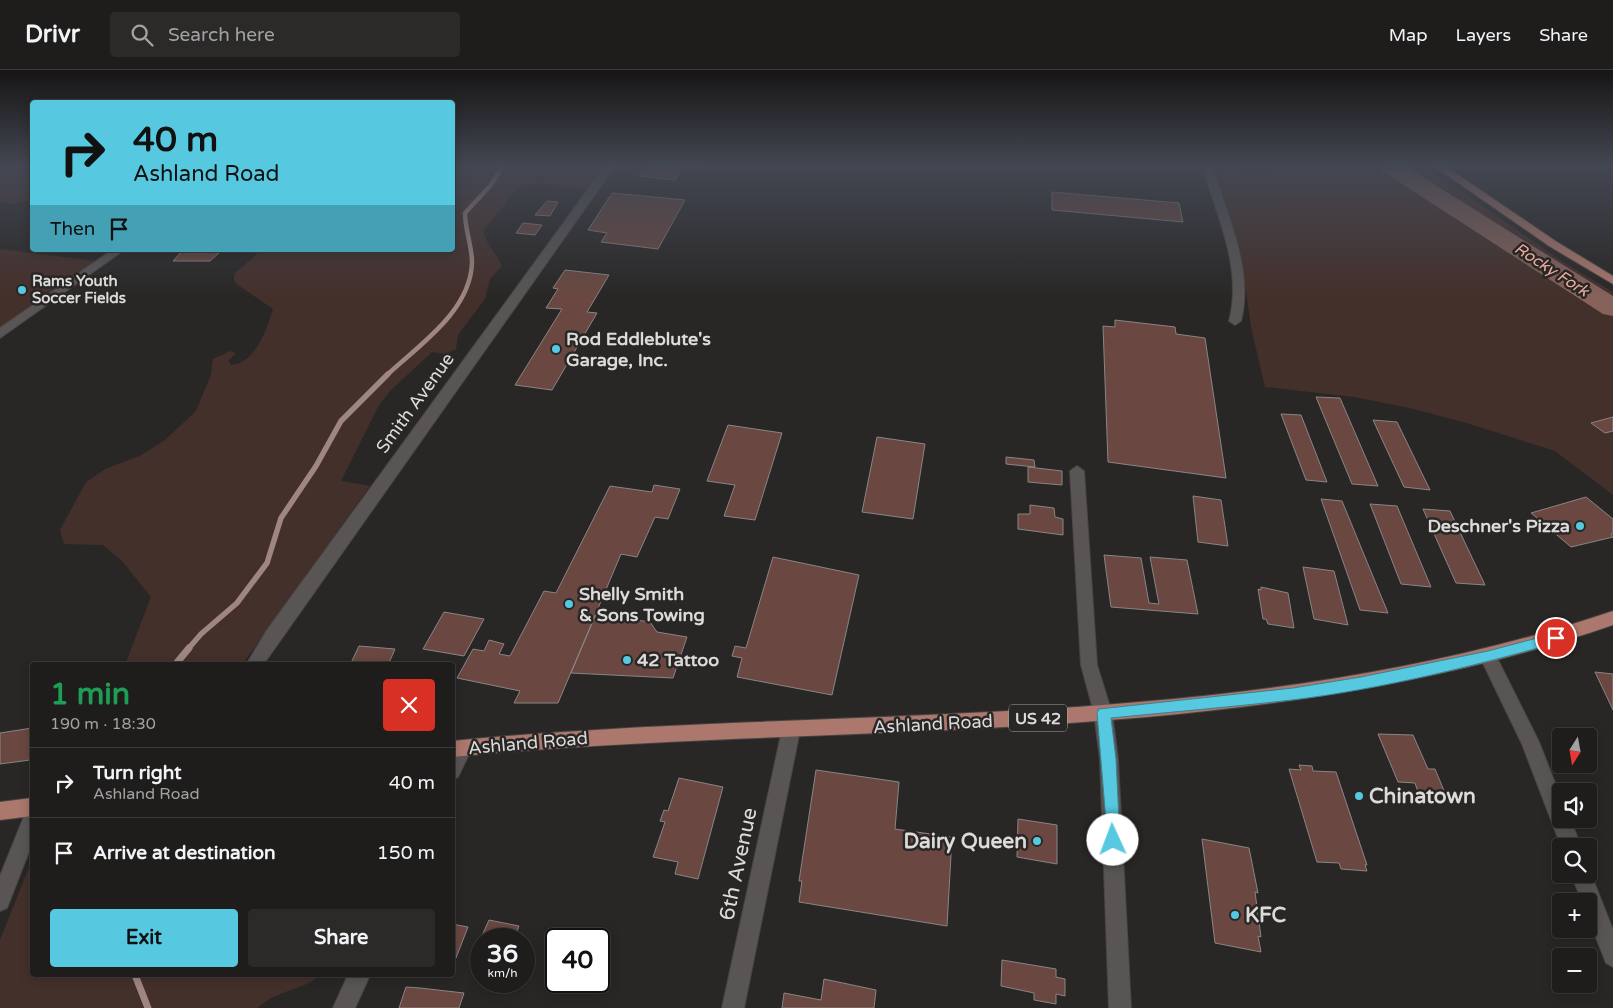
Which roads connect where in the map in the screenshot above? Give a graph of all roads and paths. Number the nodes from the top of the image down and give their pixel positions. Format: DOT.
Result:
graph roads {
  1 [pos="578,210"];
  2 [pos="1220,210"];
  3 [pos="1503,210"];
  4 [pos="116,252"];
  5 [pos="1613,281"];
  6 [pos="1235,321"];
  7 [pos="0,334"];
  8 [pos="1076,471"];
  9 [pos="1613,618"];
  10 [pos="1488,657"];
  11 [pos="256,662"];
  12 [pos="1103,713"];
  13 [pos="791,730"];
  14 [pos="458,749"];
  15 [pos="30,807"];
  16 [pos="0,811"];
  17 [pos="30,826"];
  18 [pos="1568,838"];
  19 [pos="1585,883"];
  20 [pos="0,901"];
  21 [pos="1613,956"];
  22 [pos="358,977"];
  23 [pos="344,1008"];
  24 [pos="733,1008"];
  25 [pos="1120,1008"];
  1 -- 11 [label="street, Smith Avenue"];
  2 -- 6 [label="street"];
  3 -- 5 [label="main road"];
  4 -- 7 [label="street"];
  8 -- 12 [label="street"];
  9 -- 10 [label="main road, Ashland Road / US 42"];
  10 -- 12 [label="main road, Ashland Road / US 42"];
  10 -- 18 [label="street"];
  12 -- 13 [label="main road, Ashland Road / US 42"];
  12 -- 25 [label="street"];
  13 -- 14 [label="main road, Ashland Road / US 42"];
  13 -- 24 [label="street, 6th Avenue"];
  15 -- 16 [label="main road"];
  17 -- 20 [label="street"];
  19 -- 21 [label="street"];
  22 -- 23 [label="street"];
}
